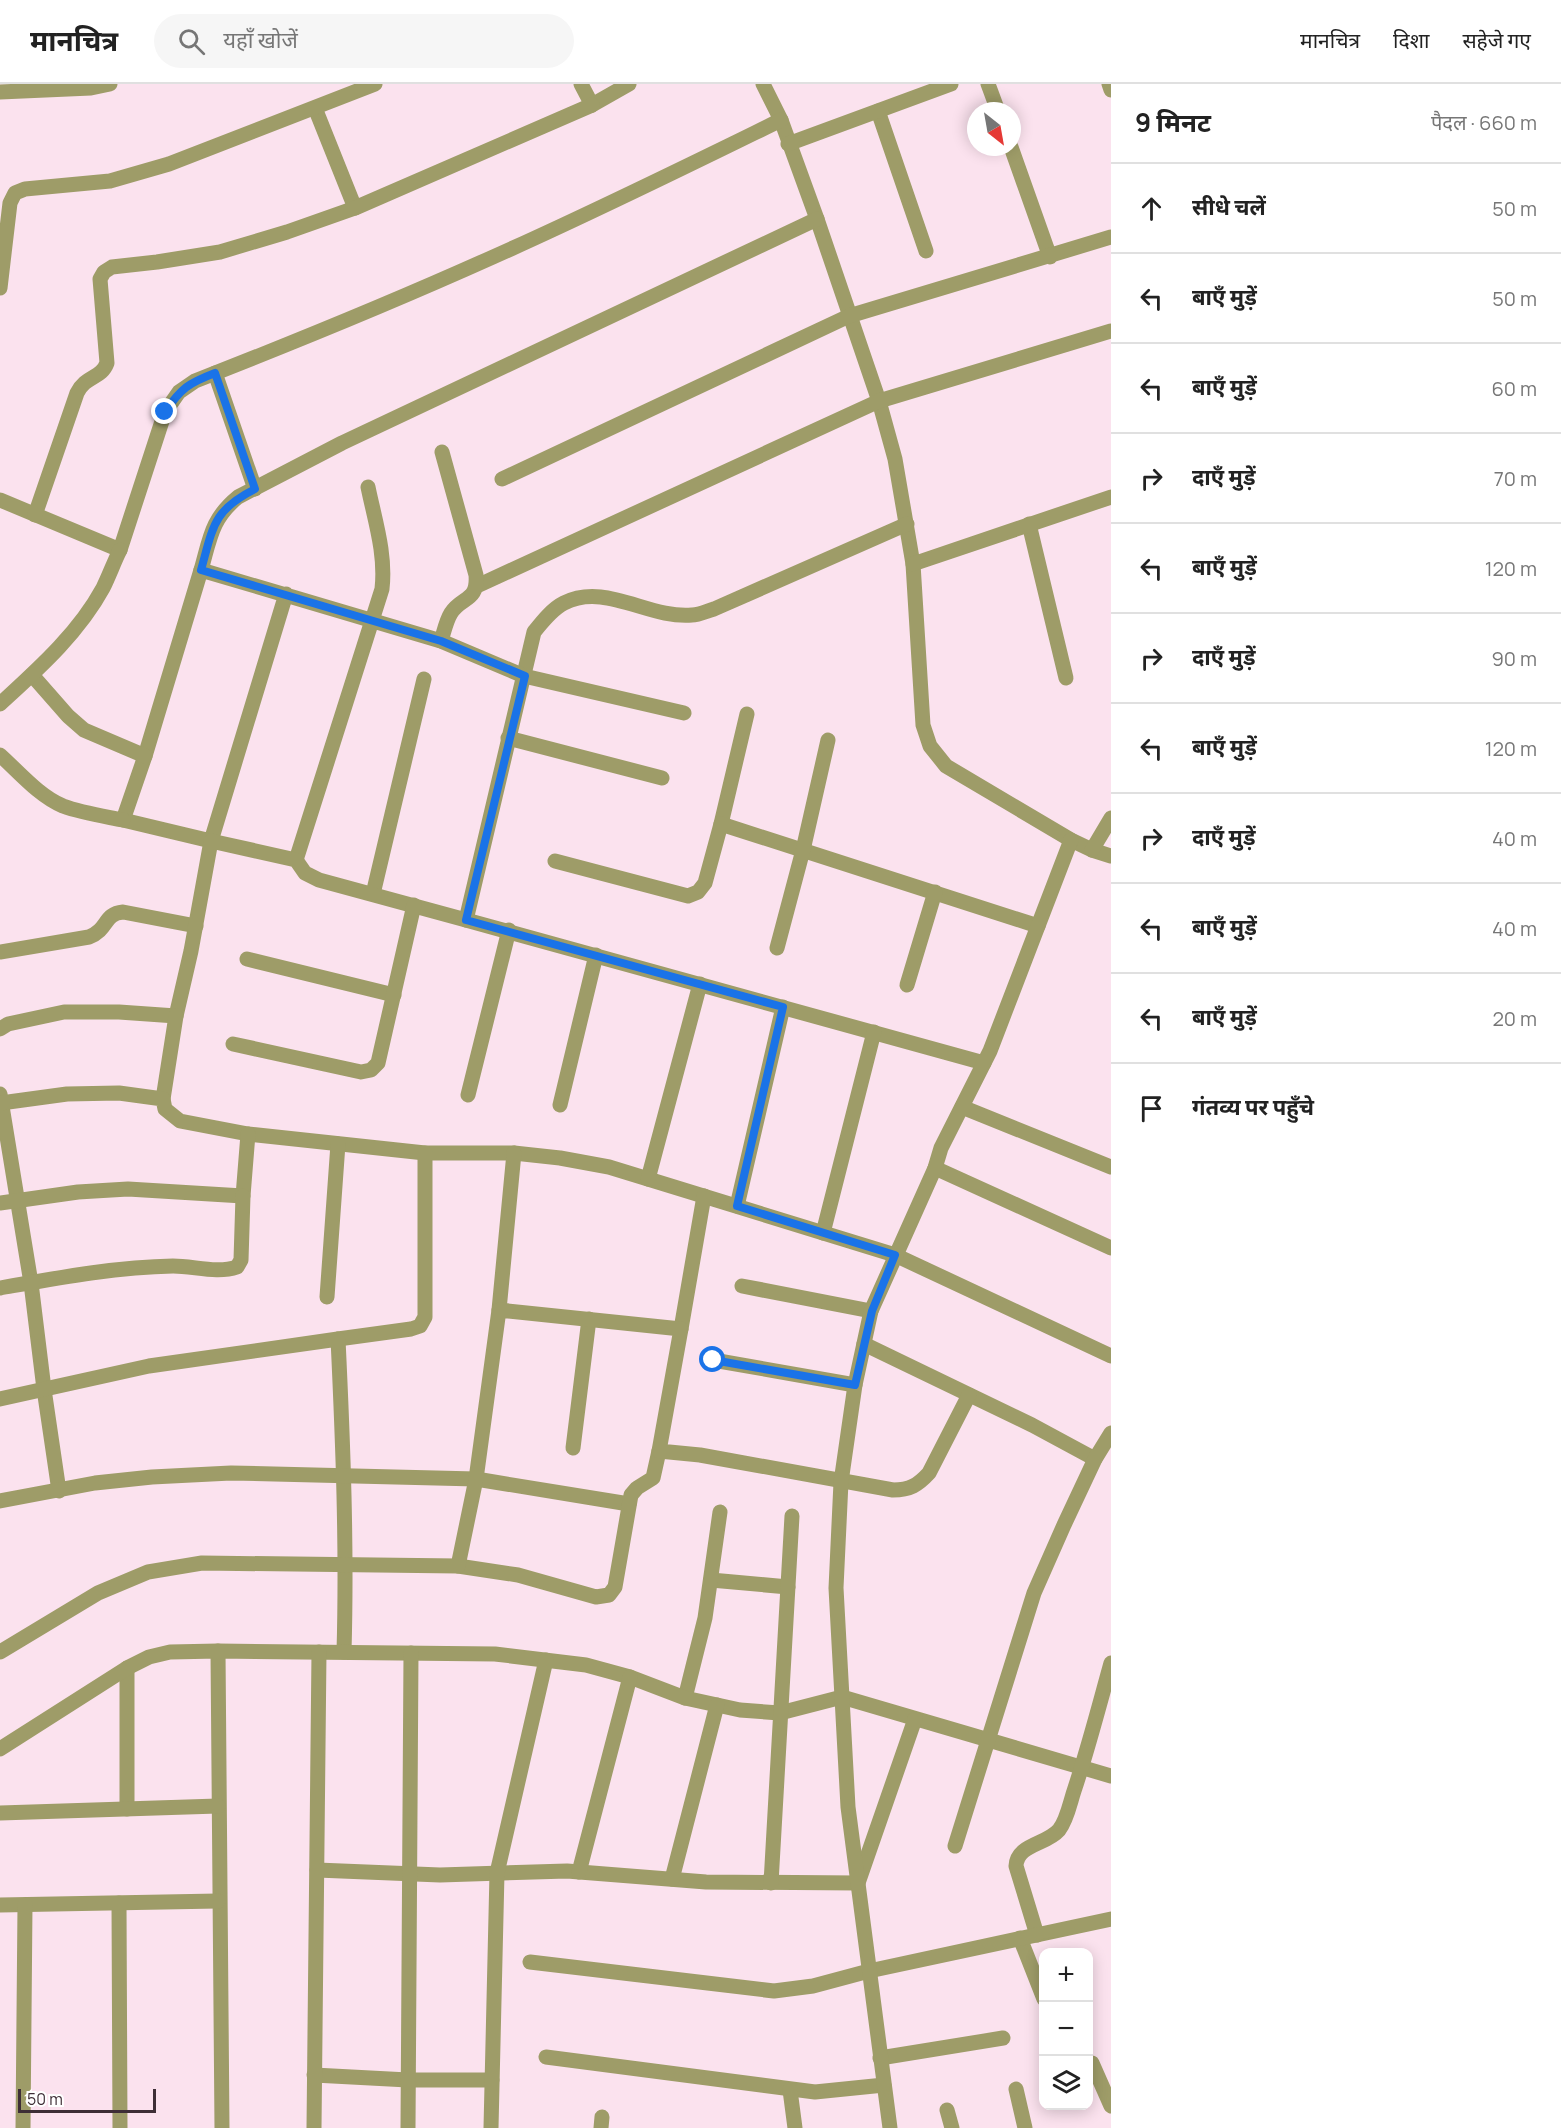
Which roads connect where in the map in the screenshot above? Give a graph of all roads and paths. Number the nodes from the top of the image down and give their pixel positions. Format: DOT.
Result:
graph roads {
  1 [pos="110,84"];
  2 [pos="375,84"];
  3 [pos="581,84"];
  4 [pos="629,84"];
  5 [pos="763,84"];
  6 [pos="951,84"];
  7 [pos="988,84"];
  8 [pos="1109,84"];
  9 [pos="1111,90"];
  10 [pos="0,92"];
  11 [pos="995,102"];
  12 [pos="592,105"];
  13 [pos="315,108"];
  14 [pos="878,111"];
  15 [pos="781,120"];
  16 [pos="788,144"];
  17 [pos="1014,156"];
  18 [pos="356,208"];
  19 [pos="817,219"];
  20 [pos="1111,237"];
  21 [pos="926,251"];
  22 [pos="1050,257"];
  23 [pos="0,288"];
  24 [pos="849,316"];
  25 [pos="1111,331"];
  26 [pos="215,373"];
  27 [pos="879,402"];
  28 [pos="442,452"];
  29 [pos="502,479"];
  30 [pos="368,487"];
  31 [pos="255,489"];
  32 [pos="1111,497"];
  33 [pos="0,500"];
  34 [pos="35,515"];
  35 [pos="907,524"];
  36 [pos="1029,524"];
  37 [pos="120,550"];
  38 [pos="913,564"];
  39 [pos="201,570"];
  40 [pos="477,586"];
  41 [pos="286,594"];
  42 [pos="374,620"];
  43 [pos="441,641"];
  44 [pos="32,675"];
  45 [pos="525,676"];
  46 [pos="1066,678"];
  47 [pos="423,679"];
  48 [pos="0,704"];
  49 [pos="684,713"];
  50 [pos="747,714"];
  51 [pos="508,738"];
  52 [pos="828,740"];
  53 [pos="0,755"];
  54 [pos="145,756"];
  55 [pos="662,778"];
  56 [pos="1111,818"];
  57 [pos="123,820"];
  58 [pos="721,824"];
  59 [pos="1071,840"];
  60 [pos="211,841"];
  61 [pos="803,850"];
  62 [pos="1092,850"];
  63 [pos="1111,856"];
  64 [pos="296,860"];
  65 [pos="555,861"];
  66 [pos="934,892"];
  67 [pos="373,894"];
  68 [pos="414,905"];
  69 [pos="466,920"];
  70 [pos="196,926"];
  71 [pos="1038,926"];
  72 [pos="509,930"];
  73 [pos="777,948"];
  74 [pos="0,952"];
  75 [pos="596,955"];
  76 [pos="247,959"];
  77 [pos="700,984"];
  78 [pos="908,985"];
  79 [pos="394,994"];
  80 [pos="783,1007"];
  81 [pos="176,1016"];
  82 [pos="0,1029"];
  83 [pos="874,1032"];
  84 [pos="233,1044"];
  85 [pos="984,1063"];
  86 [pos="468,1095"];
  87 [pos="1,1098"];
  88 [pos="163,1099"];
  89 [pos="560,1105"];
  90 [pos="962,1107"];
  91 [pos="248,1134"];
  92 [pos="338,1143"];
  93 [pos="425,1153"];
  94 [pos="514,1153"];
  95 [pos="1111,1167"];
  96 [pos="935,1168"];
  97 [pos="648,1179"];
  98 [pos="243,1196"];
  99 [pos="704,1196"];
  100 [pos="18,1201"];
  101 [pos="0,1203"];
  102 [pos="737,1206"];
  103 [pos="823,1233"];
  104 [pos="1111,1248"];
  105 [pos="895,1255"];
  106 [pos="31,1282"];
  107 [pos="742,1286"];
  108 [pos="0,1288"];
  109 [pos="327,1297"];
  110 [pos="499,1310"];
  111 [pos="872,1311"];
  112 [pos="589,1319"];
  113 [pos="681,1329"];
  114 [pos="338,1339"];
  115 [pos="864,1344"];
  116 [pos="1111,1356"];
  117 [pos="713,1360"];
  118 [pos="855,1385"];
  119 [pos="44,1389"];
  120 [pos="969,1395"];
  121 [pos="0,1399"];
  122 [pos="1111,1432"];
  123 [pos="573,1448"];
  124 [pos="659,1451"];
  125 [pos="1095,1459"];
  126 [pos="345,1477"];
  127 [pos="476,1479"];
  128 [pos="841,1482"];
  129 [pos="59,1491"];
  130 [pos="0,1501"];
  131 [pos="629,1504"];
  132 [pos="720,1512"];
  133 [pos="792,1516"];
  134 [pos="346,1565"];
  135 [pos="458,1566"];
  136 [pos="711,1580"];
  137 [pos="788,1587"];
  138 [pos="218,1651"];
  139 [pos="0,1652"];
  140 [pos="320,1652"];
  141 [pos="344,1652"];
  142 [pos="411,1653"];
  143 [pos="546,1660"];
  144 [pos="1111,1663"];
  145 [pos="127,1668"];
  146 [pos="630,1677"];
  147 [pos="842,1697"];
  148 [pos="685,1698"];
  149 [pos="717,1705"];
  150 [pos="780,1713"];
  151 [pos="915,1719"];
  152 [pos="988,1740"];
  153 [pos="0,1749"];
  154 [pos="1082,1768"];
  155 [pos="1111,1776"];
  156 [pos="218,1806"];
  157 [pos="127,1809"];
  158 [pos="0,1813"];
  159 [pos="955,1846"];
  160 [pos="317,1870"];
  161 [pos="579,1872"];
  162 [pos="497,1873"];
  163 [pos="408,1874"];
  164 [pos="672,1879"];
  165 [pos="771,1882"];
  166 [pos="858,1883"];
  167 [pos="218,1901"];
  168 [pos="119,1903"];
  169 [pos="0,1905"];
  170 [pos="25,1905"];
  171 [pos="1111,1919"];
  172 [pos="1037,1935"];
  173 [pos="1020,1938"];
  174 [pos="530,1962"];
  175 [pos="869,1971"];
  176 [pos="1039,1987"];
  177 [pos="1003,2038"];
  178 [pos="546,2057"];
  179 [pos="880,2058"];
  180 [pos="1093,2065"];
  181 [pos="314,2075"];
  182 [pos="408,2080"];
  183 [pos="492,2080"];
  184 [pos="884,2085"];
  185 [pos="1016,2089"];
  186 [pos="790,2090"];
  187 [pos="1111,2106"];
  188 [pos="947,2110"];
  189 [pos="23,2128"];
  190 [pos="120,2128"];
  191 [pos="222,2128"];
  192 [pos="314,2128"];
  193 [pos="408,2128"];
  194 [pos="491,2128"];
  195 [pos="795,2128"];
  196 [pos="890,2128"];
  197 [pos="951,2128"];
  198 [pos="1025,2128"];
  1 -- 10 [label="street"];
  2 -- 13 [label="street"];
  3 -- 12 [label="street"];
  4 -- 12 [label="street"];
  5 -- 15 [label="street"];
  6 -- 14 [label="street"];
  7 -- 11 [label="street"];
  8 -- 9 [label="street"];
  12 -- 18 [label="street"];
  13 -- 18 [label="street"];
  13 -- 23 [label="street"];
  14 -- 16 [label="street"];
  14 -- 21 [label="street"];
  15 -- 16 [label="street"];
  15 -- 26 [label="street"];
  16 -- 19 [label="street"];
  17 -- 22 [label="street"];
  18 -- 34 [label="street"];
  19 -- 24 [label="street"];
  19 -- 31 [label="street"];
  20 -- 22 [label="street"];
  22 -- 24 [label="street"];
  24 -- 27 [label="street"];
  24 -- 29 [label="street"];
  25 -- 27 [label="street"];
  26 -- 31 [label="street"];
  26 -- 37 [label="street"];
  27 -- 35 [label="street"];
  27 -- 40 [label="street"];
  28 -- 40 [label="street"];
  30 -- 42 [label="street"];
  31 -- 39 [label="street"];
  32 -- 36 [label="street"];
  33 -- 34 [label="street"];
  34 -- 37 [label="street"];
  35 -- 38 [label="street"];
  35 -- 45 [label="street"];
  36 -- 38 [label="street"];
  36 -- 46 [label="street"];
  37 -- 44 [label="street"];
  38 -- 59 [label="street"];
  39 -- 41 [label="street"];
  39 -- 54 [label="street"];
  40 -- 43 [label="street"];
  41 -- 42 [label="street"];
  41 -- 60 [label="street"];
  42 -- 43 [label="street"];
  42 -- 64 [label="street"];
  43 -- 45 [label="street"];
  44 -- 48 [label="street"];
  44 -- 54 [label="street"];
  45 -- 49 [label="street"];
  45 -- 51 [label="street"];
  47 -- 67 [label="street"];
  50 -- 58 [label="street"];
  51 -- 55 [label="street"];
  51 -- 69 [label="street"];
  52 -- 61 [label="street"];
  53 -- 57 [label="street"];
  54 -- 57 [label="street"];
  56 -- 62 [label="street"];
  57 -- 60 [label="street"];
  58 -- 61 [label="street"];
  58 -- 65 [label="street"];
  59 -- 62 [label="street"];
  59 -- 71 [label="street"];
  60 -- 64 [label="street"];
  60 -- 70 [label="street"];
  61 -- 66 [label="street"];
  61 -- 73 [label="street"];
  62 -- 63 [label="street"];
  64 -- 67 [label="street"];
  66 -- 71 [label="street"];
  66 -- 78 [label="street"];
  67 -- 68 [label="street"];
  68 -- 69 [label="street"];
  68 -- 79 [label="street"];
  69 -- 72 [label="street"];
  70 -- 74 [label="street"];
  70 -- 81 [label="street"];
  71 -- 85 [label="street"];
  72 -- 75 [label="street"];
  72 -- 86 [label="street"];
  75 -- 77 [label="street"];
  75 -- 89 [label="street"];
  76 -- 79 [label="street"];
  77 -- 80 [label="street"];
  77 -- 97 [label="street"];
  79 -- 84 [label="street"];
  80 -- 83 [label="street"];
  80 -- 102 [label="street"];
  81 -- 82 [label="street"];
  81 -- 88 [label="street"];
  83 -- 85 [label="street"];
  83 -- 103 [label="street"];
  85 -- 90 [label="street"];
  87 -- 88 [label="street"];
  87 -- 100 [label="street"];
  88 -- 91 [label="street"];
  90 -- 95 [label="street"];
  90 -- 96 [label="street"];
  91 -- 92 [label="street"];
  91 -- 98 [label="street"];
  92 -- 93 [label="street"];
  92 -- 109 [label="street"];
  93 -- 94 [label="street"];
  93 -- 114 [label="street"];
  94 -- 97 [label="street"];
  94 -- 110 [label="street"];
  96 -- 104 [label="street"];
  96 -- 105 [label="street"];
  97 -- 99 [label="street"];
  98 -- 100 [label="street"];
  98 -- 106 [label="street"];
  99 -- 102 [label="street"];
  99 -- 113 [label="street"];
  100 -- 101 [label="street"];
  100 -- 106 [label="street"];
  102 -- 103 [label="street"];
  103 -- 105 [label="street"];
  105 -- 111 [label="street"];
  105 -- 116 [label="street"];
  106 -- 108 [label="street"];
  106 -- 119 [label="street"];
  107 -- 111 [label="street"];
  110 -- 112 [label="street"];
  110 -- 127 [label="street"];
  111 -- 115 [label="street"];
  112 -- 113 [label="street"];
  112 -- 123 [label="street"];
  113 -- 124 [label="street"];
  114 -- 119 [label="street"];
  114 -- 126 [label="street"];
  115 -- 118 [label="street"];
  115 -- 120 [label="street"];
  117 -- 118 [label="street"];
  118 -- 128 [label="street"];
  119 -- 121 [label="street"];
  119 -- 129 [label="street"];
  120 -- 125 [label="street"];
  120 -- 128 [label="street"];
  122 -- 125 [label="street"];
  124 -- 128 [label="street"];
  124 -- 131 [label="street"];
  125 -- 152 [label="street"];
  126 -- 127 [label="street"];
  126 -- 129 [label="street"];
  126 -- 134 [label="street"];
  127 -- 131 [label="street"];
  127 -- 135 [label="street"];
  128 -- 147 [label="street"];
  129 -- 130 [label="street"];
  131 -- 135 [label="street"];
  132 -- 136 [label="street"];
  133 -- 137 [label="street"];
  134 -- 135 [label="street"];
  134 -- 139 [label="street"];
  134 -- 141 [label="street"];
  136 -- 137 [label="street"];
  136 -- 148 [label="street"];
  137 -- 150 [label="street"];
  138 -- 140 [label="street"];
  138 -- 145 [label="street"];
  138 -- 156 [label="street"];
  140 -- 141 [label="street"];
  140 -- 160 [label="street"];
  141 -- 142 [label="street"];
  142 -- 143 [label="street"];
  142 -- 163 [label="street"];
  143 -- 146 [label="street"];
  143 -- 162 [label="street"];
  144 -- 154 [label="street"];
  145 -- 153 [label="street"];
  145 -- 157 [label="street"];
  146 -- 148 [label="street"];
  146 -- 161 [label="street"];
  147 -- 150 [label="street"];
  147 -- 151 [label="street"];
  147 -- 166 [label="street"];
  148 -- 149 [label="street"];
  149 -- 150 [label="street"];
  149 -- 164 [label="street"];
  150 -- 165 [label="street"];
  151 -- 152 [label="street"];
  151 -- 166 [label="street"];
  152 -- 154 [label="street"];
  152 -- 159 [label="street"];
  154 -- 155 [label="street"];
  154 -- 172 [label="street"];
  156 -- 157 [label="street"];
  156 -- 167 [label="street"];
  157 -- 158 [label="street"];
  160 -- 163 [label="street"];
  160 -- 181 [label="street"];
  161 -- 162 [label="street"];
  161 -- 164 [label="street"];
  162 -- 163 [label="street"];
  162 -- 183 [label="street"];
  163 -- 182 [label="street"];
  164 -- 165 [label="street"];
  165 -- 166 [label="street"];
  166 -- 175 [label="street"];
  167 -- 168 [label="street"];
  167 -- 191 [label="street"];
  168 -- 170 [label="street"];
  168 -- 190 [label="street"];
  169 -- 170 [label="street"];
  170 -- 189 [label="street"];
  171 -- 172 [label="street"];
  172 -- 173 [label="street"];
  173 -- 175 [label="street"];
  173 -- 176 [label="street"];
  174 -- 175 [label="street"];
  175 -- 179 [label="street"];
  177 -- 179 [label="street"];
  178 -- 186 [label="street"];
  179 -- 184 [label="street"];
  180 -- 187 [label="street"];
  181 -- 182 [label="street"];
  181 -- 192 [label="street"];
  182 -- 183 [label="street"];
  182 -- 193 [label="street"];
  183 -- 194 [label="street"];
  184 -- 186 [label="street"];
  184 -- 196 [label="street"];
  185 -- 198 [label="street"];
  186 -- 195 [label="street"];
  188 -- 197 [label="street"];
}
